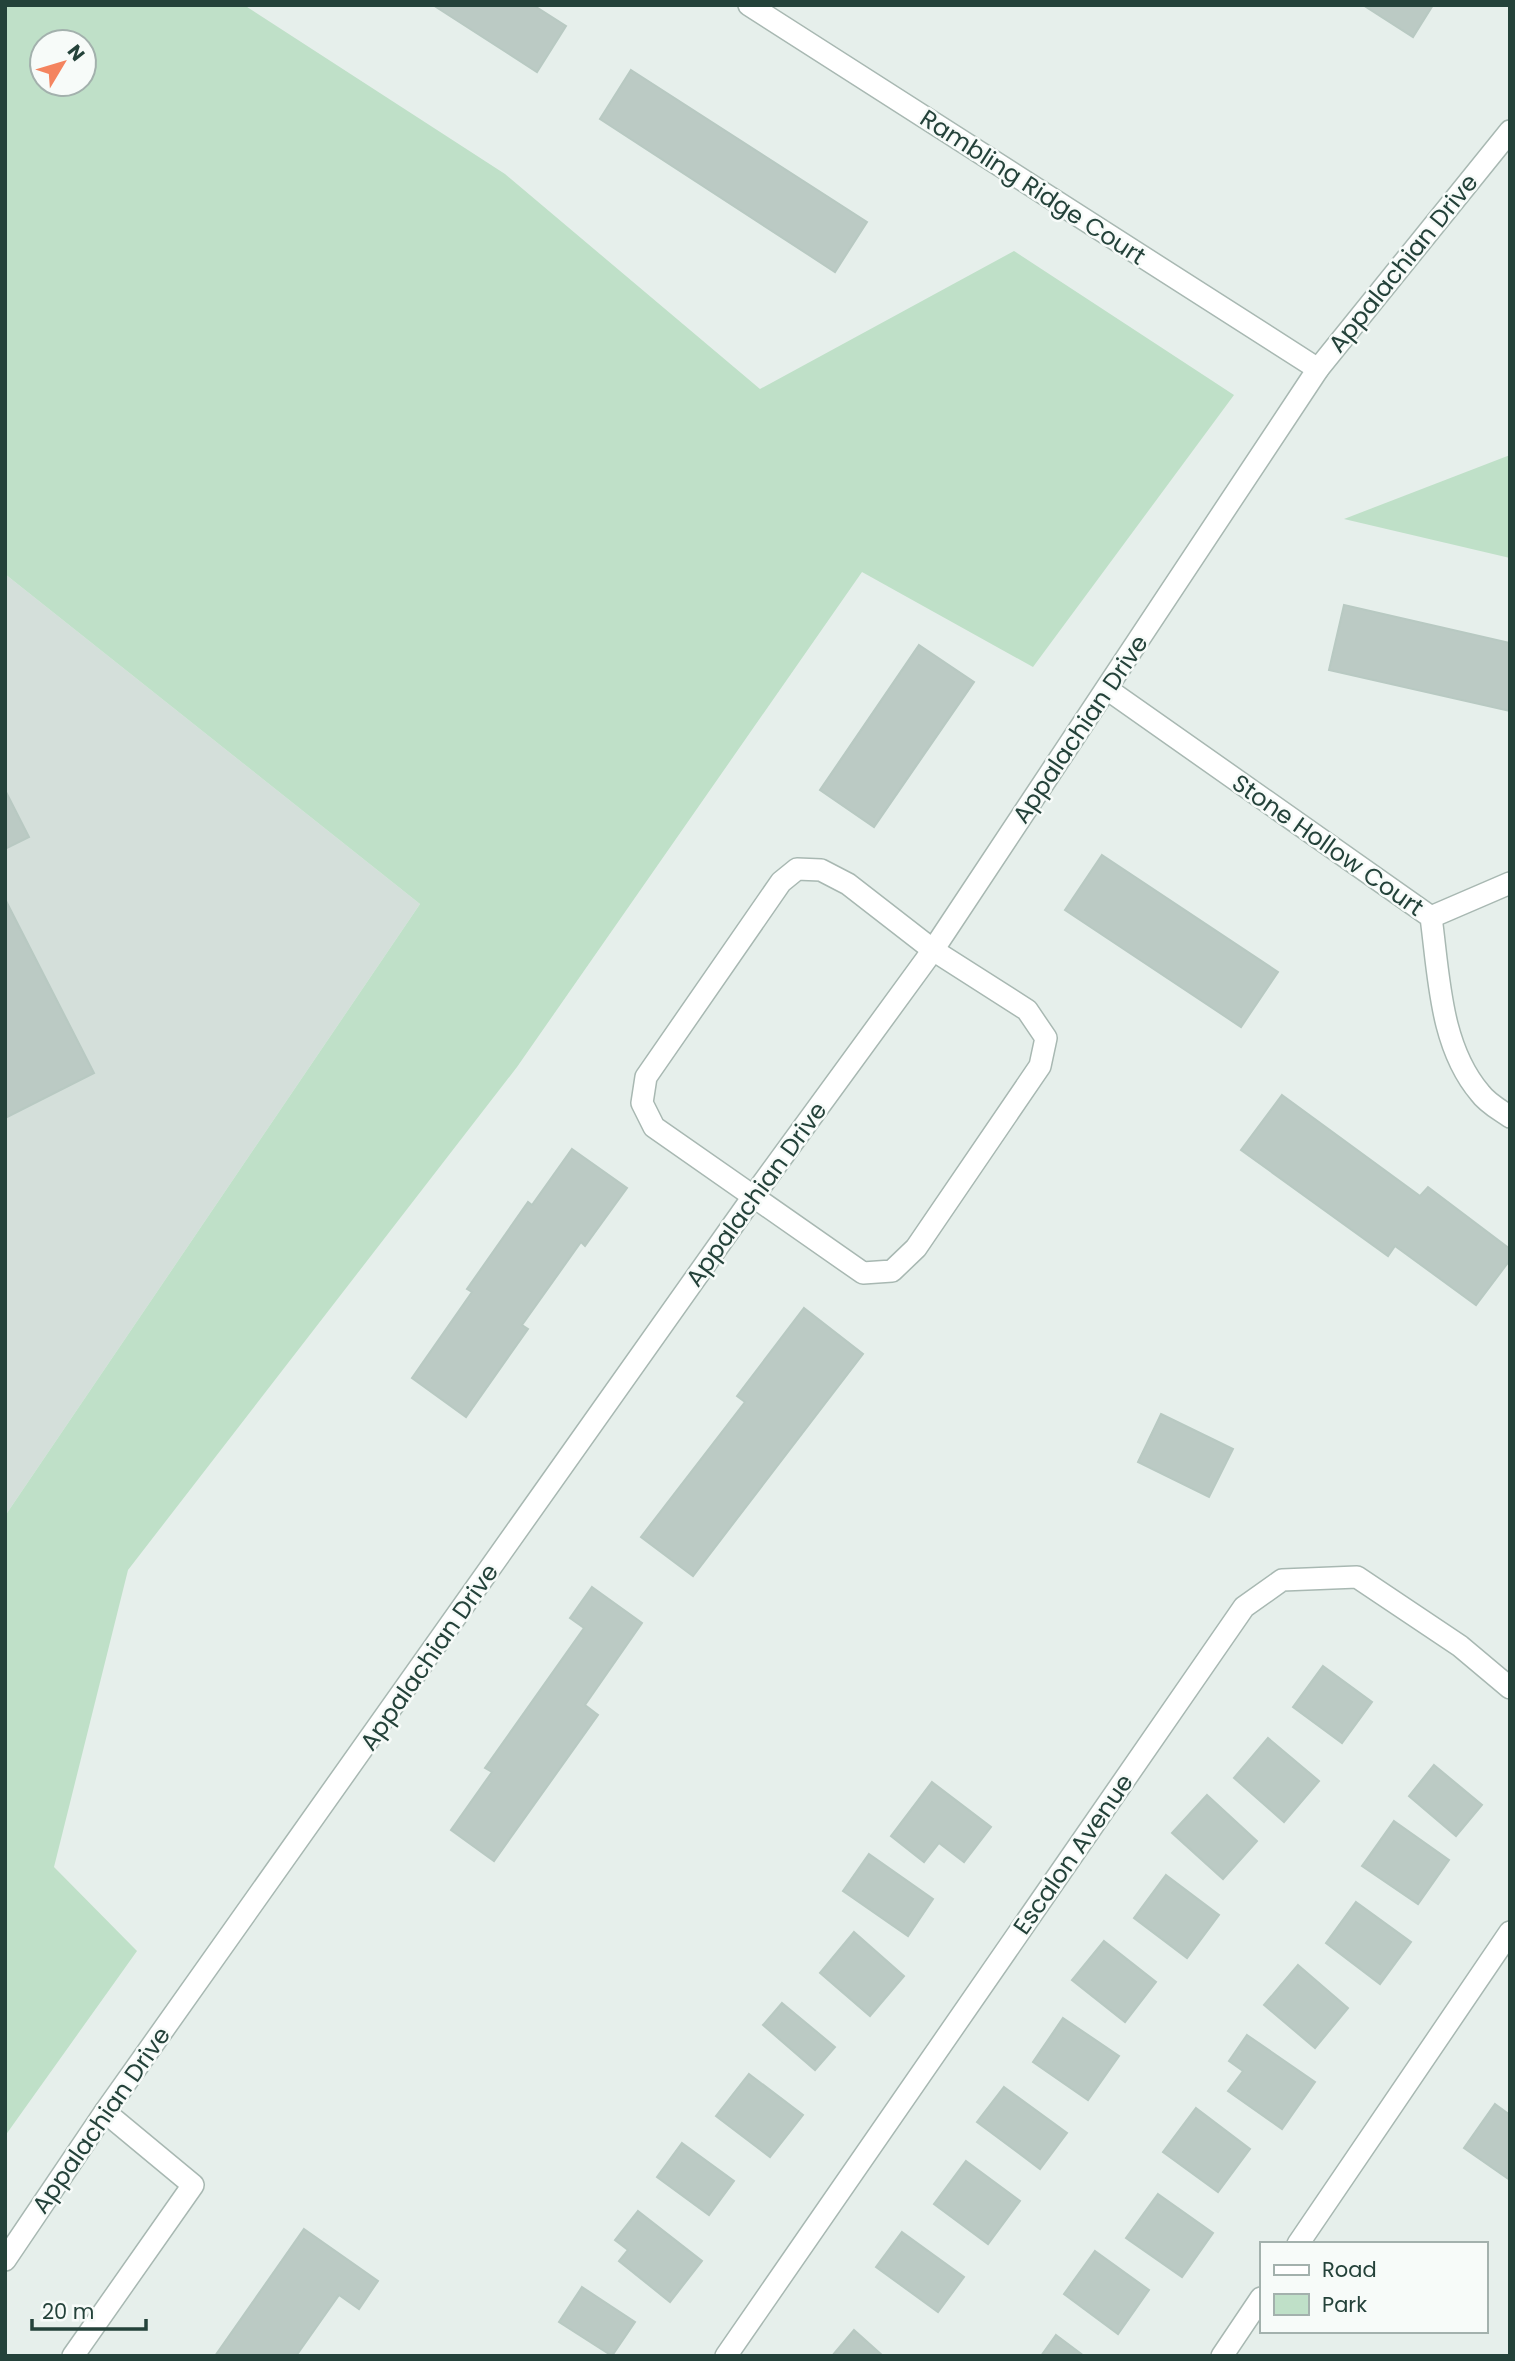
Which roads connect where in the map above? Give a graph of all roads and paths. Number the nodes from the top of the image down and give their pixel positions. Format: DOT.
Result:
graph roads {
  1 [pos="749,5"];
  2 [pos="1510,131"];
  3 [pos="1318,369"];
  4 [pos="1107,689"];
  5 [pos="1510,883"];
  6 [pos="1431,917"];
  7 [pos="933,950"];
  8 [pos="1510,1117"];
  9 [pos="755,1194"];
  10 [pos="1510,1688"];
  11 [pos="1510,1932"];
  12 [pos="105,2112"];
  13 [pos="1299,2242"];
  14 [pos="5,2260"];
  15 [pos="1260,2299"];
  16 [pos="73,2356"];
  17 [pos="726,2356"];
  18 [pos="1222,2356"];
  1 -- 3 [label="street, Rambling Ridge Court"];
  2 -- 3 [label="street, Appalachian Drive"];
  3 -- 4 [label="street, Appalachian Drive"];
  4 -- 6 [label="street, Stone Hollow Court"];
  4 -- 7 [label="street, Appalachian Drive"];
  5 -- 6 [label="street"];
  6 -- 8 [label="street, Stone Hollow Court"];
  7 -- 9 [label="street, Appalachian Drive"];
  7 -- 9 [label="street"];
  7 -- 9 [label="street"];
  9 -- 12 [label="street, Appalachian Drive"];
  10 -- 17 [label="street, Escalon Avenue"];
  11 -- 13 [label="street"];
  12 -- 14 [label="street, Appalachian Drive"];
  12 -- 16 [label="street"];
  15 -- 18 [label="street"];
}
